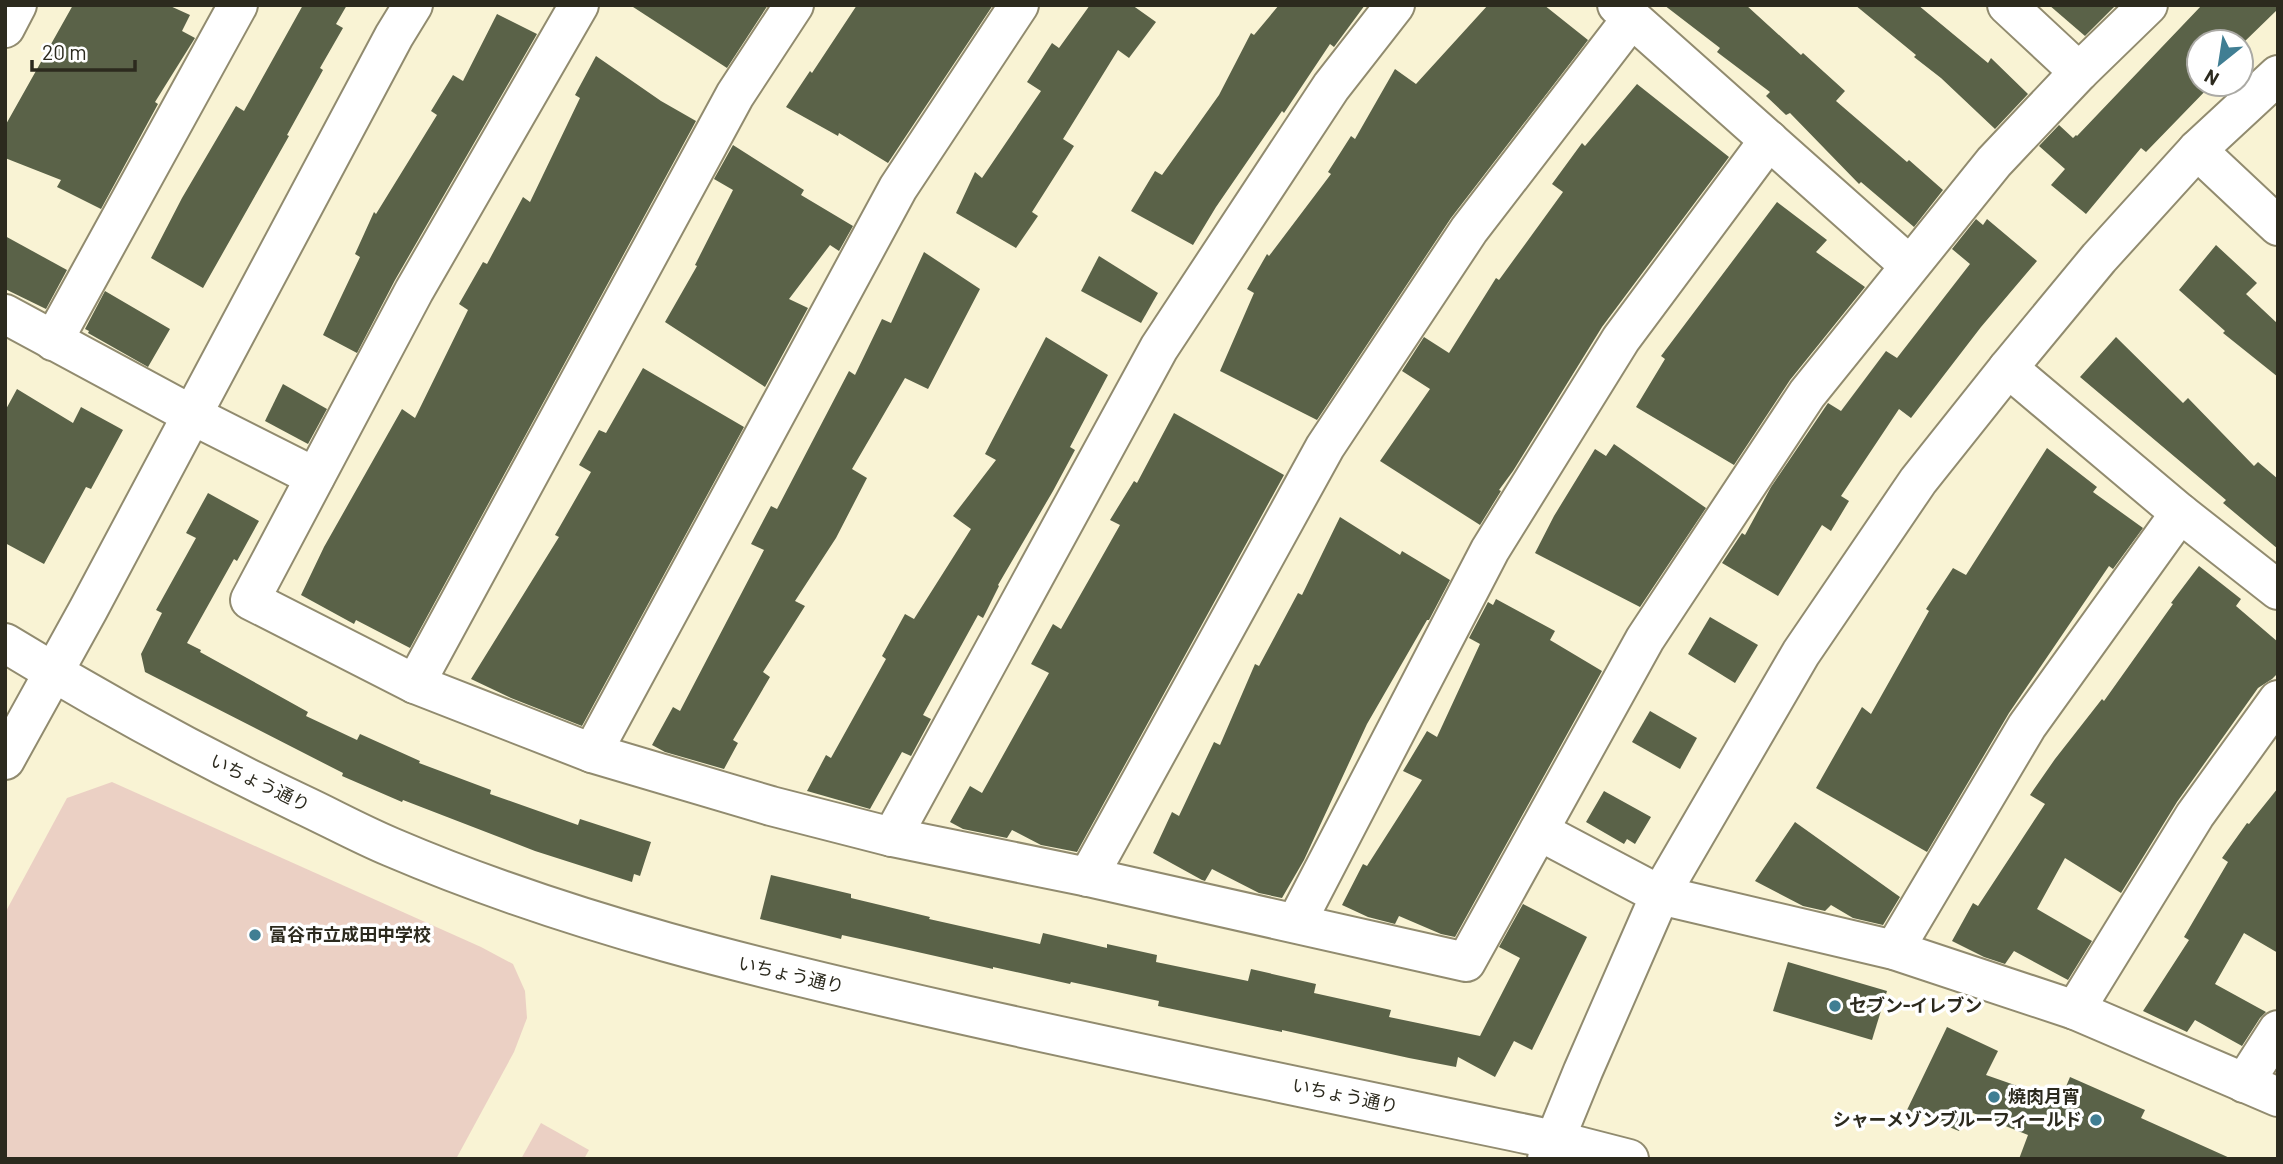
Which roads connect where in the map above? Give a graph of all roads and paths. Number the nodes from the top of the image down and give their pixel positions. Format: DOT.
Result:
graph roads {
  1 [pos="18,5"];
  2 [pos="238,5"];
  3 [pos="413,5"];
  4 [pos="579,5"];
  5 [pos="794,5"];
  6 [pos="1019,5"];
  7 [pos="1395,5"];
  8 [pos="2007,5"];
  9 [pos="2148,5"];
  10 [pos="1625,12"];
  11 [pos="5,28"];
  12 [pos="2079,72"];
  13 [pos="2278,75"];
  14 [pos="1769,140"];
  15 [pos="2197,150"];
  16 [pos="2278,226"];
  17 [pos="1909,265"];
  18 [pos="5,314"];
  19 [pos="53,341"];
  20 [pos="2008,368"];
  21 [pos="192,415"];
  22 [pos="315,477"];
  23 [pos="2180,513"];
  24 [pos="2278,590"];
  25 [pos="5,643"];
  26 [pos="53,673"];
  27 [pos="415,684"];
  28 [pos="2278,700"];
  29 [pos="592,753"];
  30 [pos="5,760"];
  31 [pos="1539,831"];
  32 [pos="892,837"];
  33 [pos="1088,877"];
  34 [pos="1660,895"];
  35 [pos="1296,923"];
  36 [pos="1894,950"];
  37 [pos="2075,1010"];
  38 [pos="2278,1030"];
  39 [pos="2261,1090"];
  40 [pos="1551,1149"];
  41 [pos="1629,1159"];
  1 -- 11 [label="street"];
  2 -- 19 [label="street"];
  3 -- 21 [label="street"];
  4 -- 22 [label="street"];
  5 -- 27 [label="street"];
  6 -- 29 [label="street"];
  7 -- 32 [label="street"];
  8 -- 12 [label="street"];
  9 -- 12 [label="street"];
  10 -- 14 [label="street"];
  10 -- 33 [label="street"];
  12 -- 17 [label="street"];
  13 -- 15 [label="street"];
  14 -- 17 [label="street"];
  14 -- 35 [label="street"];
  15 -- 16 [label="street"];
  15 -- 20 [label="street"];
  17 -- 31 [label="street"];
  18 -- 19 [label="street"];
  19 -- 21 [label="street"];
  20 -- 23 [label="street"];
  20 -- 34 [label="street"];
  21 -- 22 [label="street"];
  21 -- 26 [label="street"];
  22 -- 27 [label="street"];
  23 -- 24 [label="street"];
  23 -- 36 [label="street"];
  25 -- 26 [label="street, いちょう通り"];
  26 -- 30 [label="street"];
  26 -- 40 [label="street, いちょう通り"];
  27 -- 29 [label="street"];
  28 -- 37 [label="street"];
  29 -- 32 [label="street"];
  31 -- 34 [label="street"];
  31 -- 35 [label="street"];
  32 -- 33 [label="street"];
  33 -- 35 [label="street"];
  34 -- 36 [label="street"];
  34 -- 40 [label="street"];
  36 -- 37 [label="street"];
  37 -- 39 [label="street"];
  38 -- 39 [label="street"];
  40 -- 41 [label="street, いちょう通り"];
}
